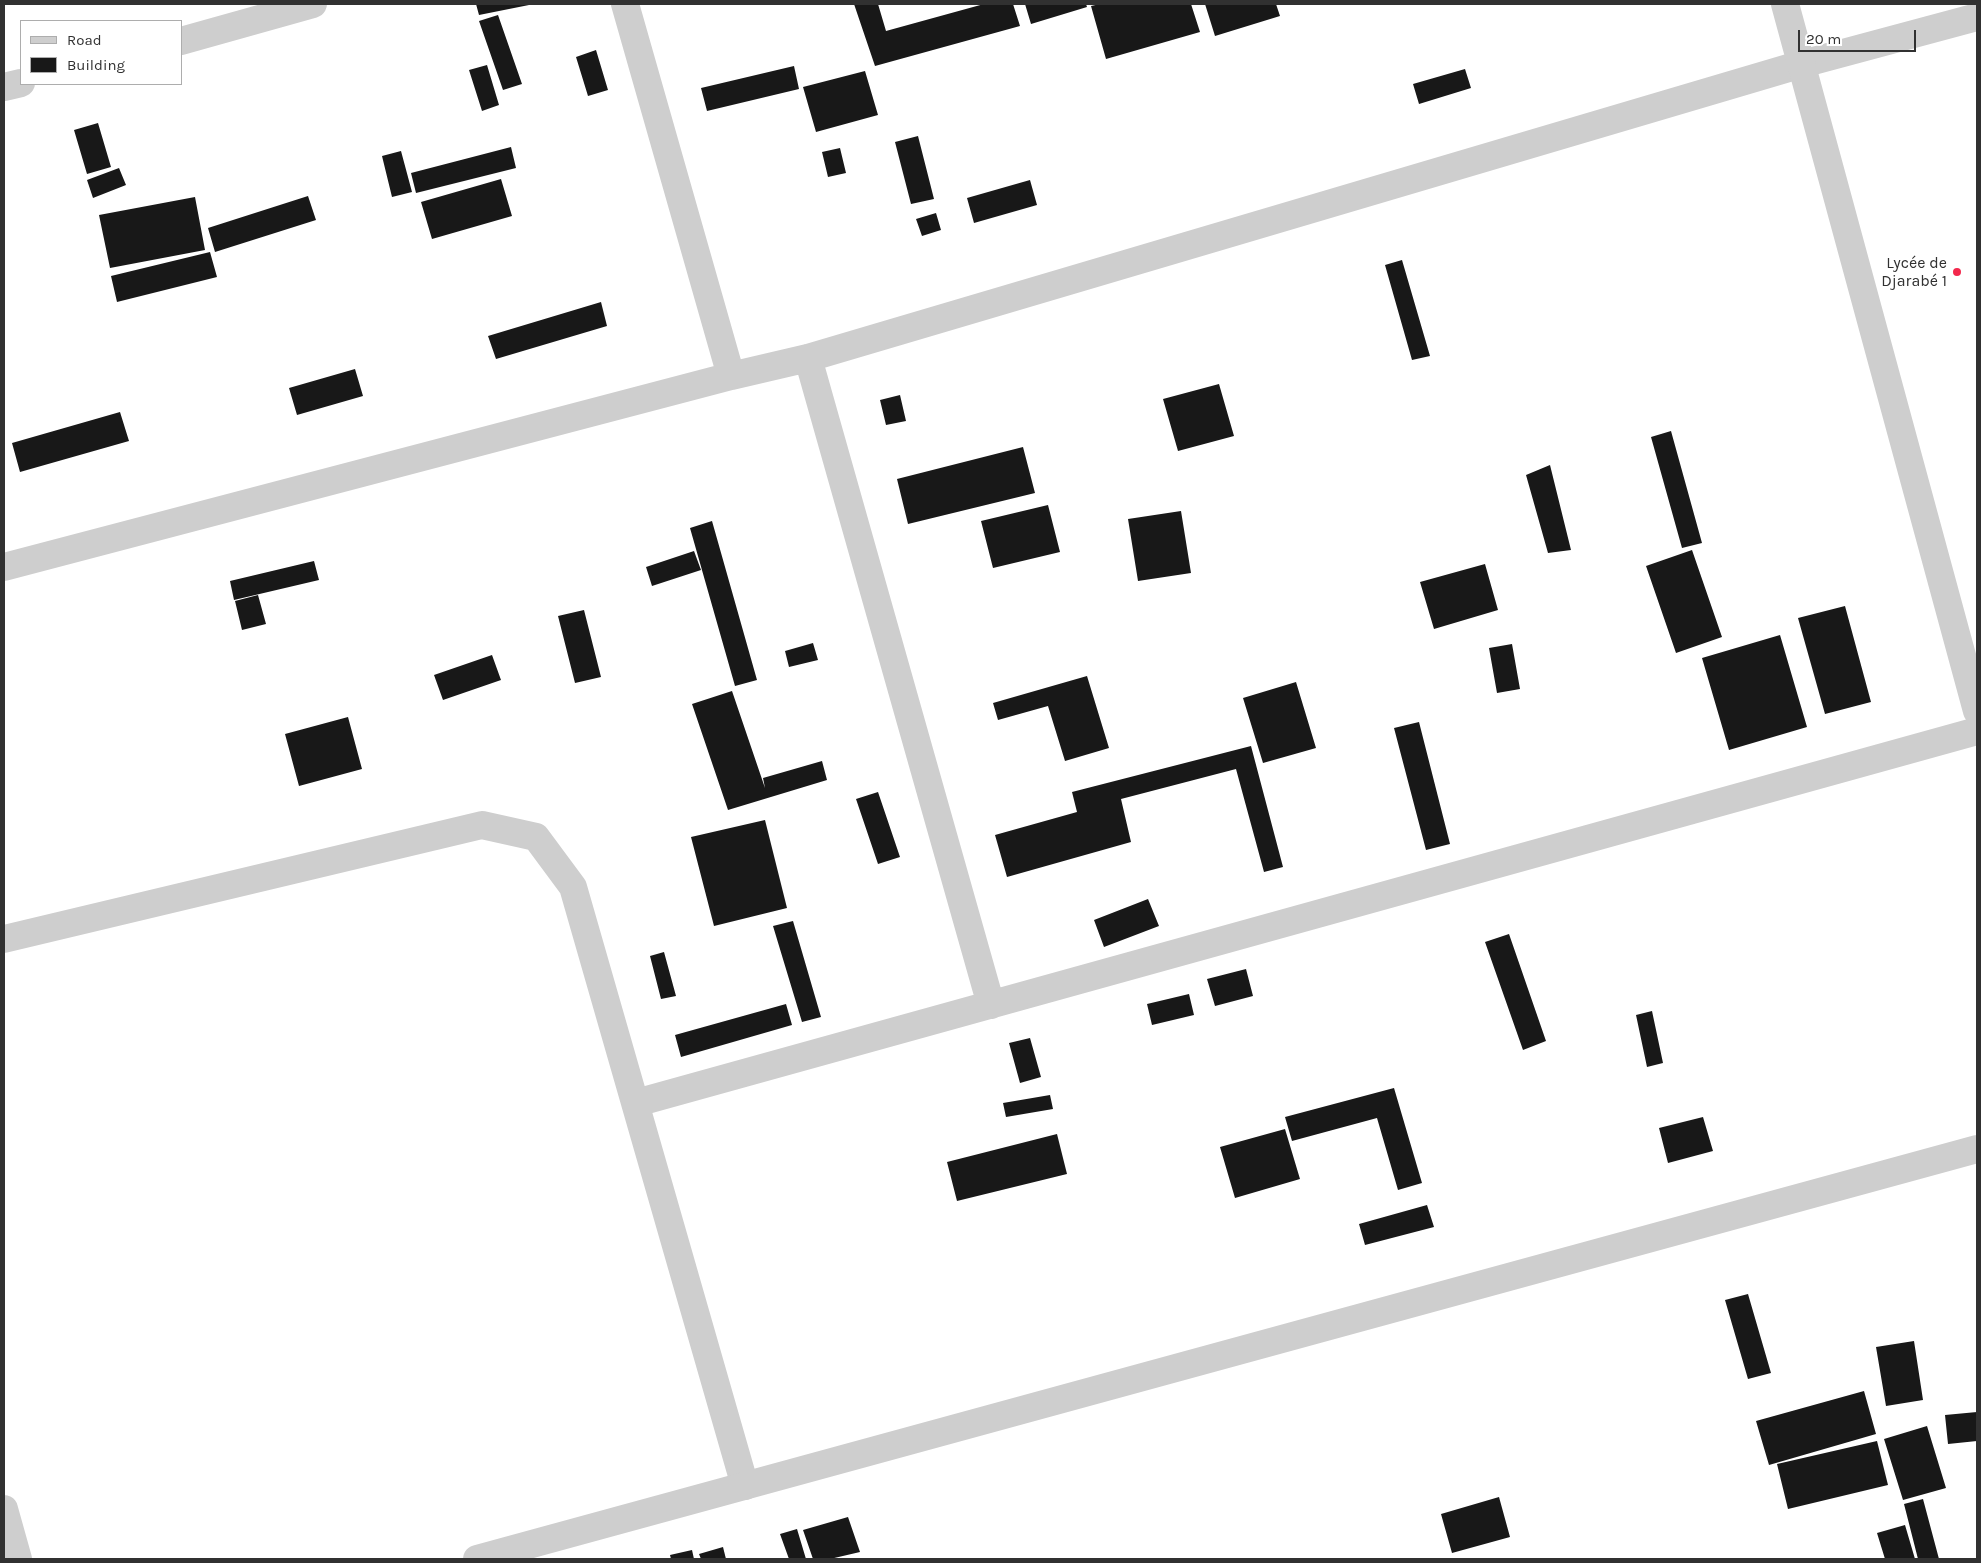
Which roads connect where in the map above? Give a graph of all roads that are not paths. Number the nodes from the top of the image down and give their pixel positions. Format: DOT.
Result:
graph roads {
  1 [pos="313,4"];
  2 [pos="625,4"];
  3 [pos="1785,4"];
  4 [pos="1977,17"];
  5 [pos="182,41"];
  6 [pos="1802,64"];
  7 [pos="20,83"];
  8 [pos="4,87"];
  9 [pos="808,358"];
  10 [pos="731,376"];
  11 [pos="4,568"];
  12 [pos="1977,711"];
  13 [pos="1977,731"];
  14 [pos="4,939"];
  15 [pos="991,1005"];
  16 [pos="636,1103"];
  17 [pos="1977,1149"];
  18 [pos="745,1486"];
  19 [pos="4,1509"];
  20 [pos="18,1559"];
  21 [pos="477,1559"];
  1 -- 5 [label="street"];
  2 -- 10 [label="street"];
  3 -- 6 [label="street"];
  4 -- 6 [label="street"];
  6 -- 9 [label="street"];
  6 -- 12 [label="street"];
  7 -- 8 [label="street"];
  9 -- 10 [label="street"];
  9 -- 15 [label="street"];
  10 -- 11 [label="street"];
  13 -- 15 [label="street"];
  14 -- 16 [label="street"];
  15 -- 16 [label="street"];
  16 -- 18 [label="street"];
  17 -- 18 [label="street"];
  18 -- 21 [label="street"];
  19 -- 20 [label="street"];
}
